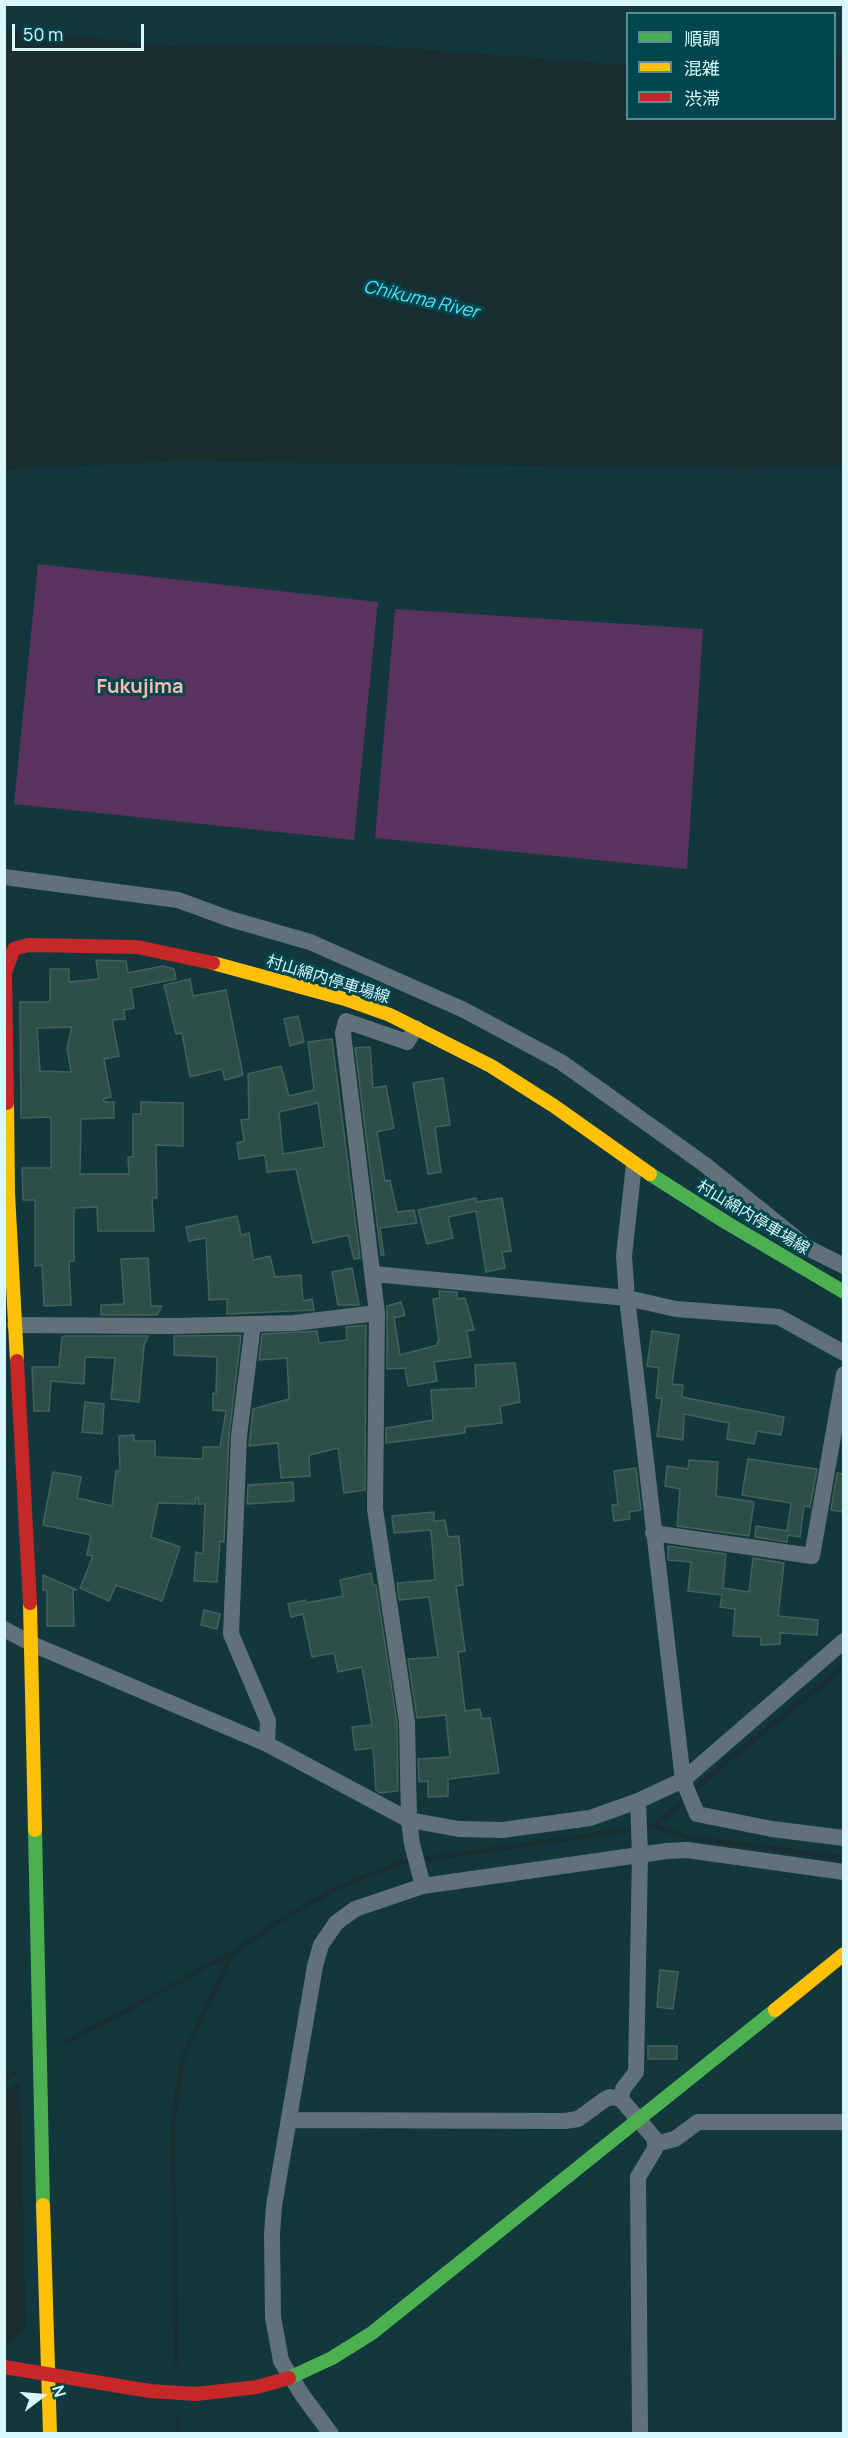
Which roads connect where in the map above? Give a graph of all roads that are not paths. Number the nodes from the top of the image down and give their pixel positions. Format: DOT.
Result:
graph roads {
  1 [pos="4,877"];
  2 [pos="9,948"];
  3 [pos="416,1028"];
  4 [pos="634,1164"];
  5 [pos="7,1193"];
  6 [pos="843,1266"];
  7 [pos="374,1274"];
  8 [pos="843,1292"];
  9 [pos="627,1298"];
  10 [pos="377,1314"];
  11 [pos="253,1324"];
  12 [pos="15,1325"];
  13 [pos="843,1353"];
  14 [pos="843,1374"];
  15 [pos="652,1533"];
  16 [pos="4,1629"];
  17 [pos="843,1641"];
  18 [pos="32,1644"];
  19 [pos="267,1744"];
  20 [pos="684,1782"];
  21 [pos="639,1807"];
  22 [pos="409,1820"];
  23 [pos="843,1838"];
  24 [pos="639,1851"];
  25 [pos="843,1872"];
  26 [pos="422,1880"];
  27 [pos="843,1954"];
  28 [pos="621,2099"];
  29 [pos="638,2119"];
  30 [pos="289,2120"];
  31 [pos="843,2122"];
  32 [pos="655,2144"];
  33 [pos="4,2367"];
  34 [pos="48,2374"];
  35 [pos="292,2377"];
  36 [pos="50,2433"];
  37 [pos="331,2433"];
  38 [pos="640,2433"];
  1 -- 6 [label="street"];
  2 -- 3 [label="street, 村山綿内停車場線"];
  2 -- 5 [label="street, 村山綿内停車場線"];
  3 -- 4 [label="street, 村山綿内停車場線"];
  3 -- 7 [label="street"];
  4 -- 8 [label="street, 村山綿内停車場線"];
  4 -- 9 [label="street"];
  5 -- 12 [label="street, 村山綿内停車場線"];
  7 -- 9 [label="street"];
  7 -- 10 [label="street"];
  9 -- 13 [label="street"];
  9 -- 15 [label="street"];
  10 -- 11 [label="street"];
  10 -- 22 [label="street"];
  11 -- 12 [label="street"];
  11 -- 19 [label="street"];
  12 -- 18 [label="street, 村山綿内停車場線"];
  14 -- 15 [label="street"];
  15 -- 20 [label="street"];
  16 -- 18 [label="street"];
  17 -- 20 [label="street"];
  18 -- 19 [label="street"];
  18 -- 34 [label="street, 村山綿内停車場線"];
  19 -- 22 [label="street"];
  20 -- 21 [label="street"];
  20 -- 23 [label="street"];
  21 -- 22 [label="street"];
  21 -- 24 [label="street"];
  22 -- 26 [label="street"];
  24 -- 25 [label="street"];
  24 -- 26 [label="street"];
  24 -- 28 [label="street"];
  26 -- 30 [label="street"];
  27 -- 29 [label="street"];
  28 -- 29 [label="street"];
  28 -- 30 [label="street"];
  29 -- 32 [label="street"];
  29 -- 35 [label="street"];
  30 -- 35 [label="street"];
  31 -- 32 [label="street"];
  32 -- 38 [label="street"];
  33 -- 34 [label="street"];
  34 -- 35 [label="street"];
  34 -- 36 [label="street, 村山綿内停車場線"];
  35 -- 37 [label="street"];
}
